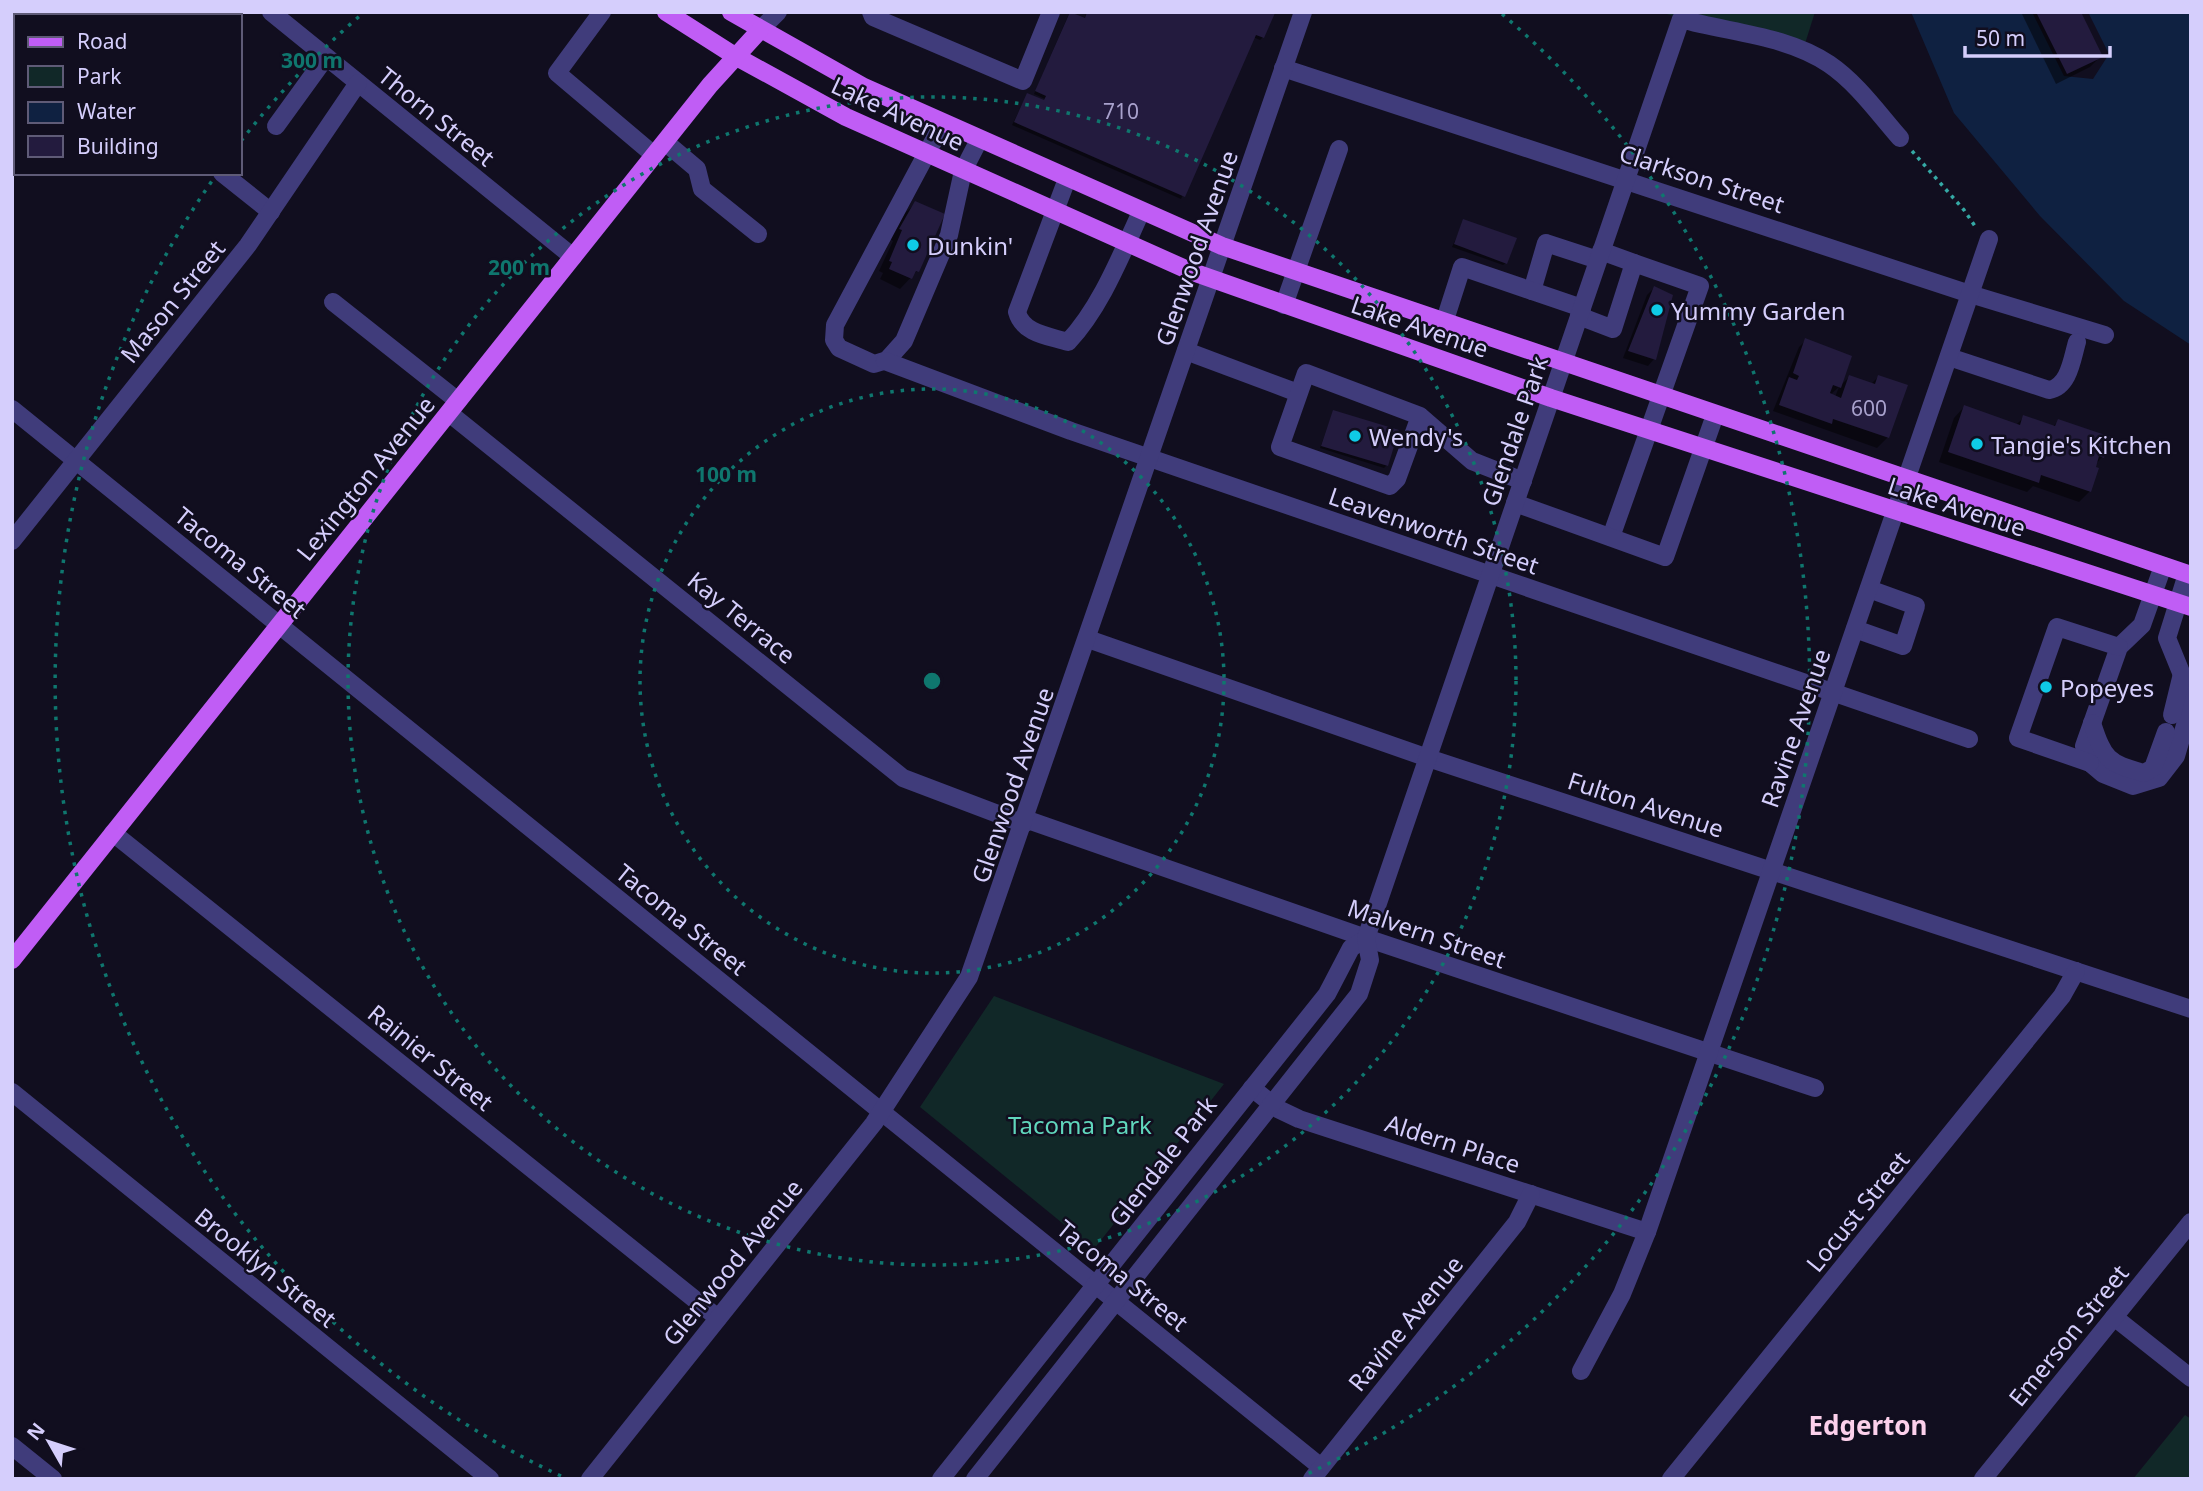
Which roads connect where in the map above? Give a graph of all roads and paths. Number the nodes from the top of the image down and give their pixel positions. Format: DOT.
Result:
graph roads {
  1 [pos="271,12"];
  2 [pos="602,12"];
  3 [pos="666,12"];
  4 [pos="731,12"];
  5 [pos="778,12"];
  6 [pos="871,12"];
  7 [pos="1051,12"];
  8 [pos="1303,12"];
  9 [pos="760,30"];
  10 [pos="735,56"];
  11 [pos="326,57"];
  12 [pos="1283,68"];
  13 [pos="358,83"];
  14 [pos="943,123"];
  15 [pos="276,126"];
  16 [pos="979,140"];
  17 [pos="1905,144"];
  18 [pos="660,148"];
  19 [pos="1339,149"];
  20 [pos="926,154"];
  21 [pos="963,171"];
  22 [pos="225,175"];
  23 [pos="1067,179"];
  24 [pos="1626,179"];
  25 [pos="1054,211"];
  26 [pos="271,212"];
  27 [pos="1141,212"];
  28 [pos="758,234"];
  29 [pos="1989,239"];
  30 [pos="1126,244"];
  31 [pos="1222,246"];
  32 [pos="1600,256"];
  33 [pos="573,257"];
  34 [pos="1634,263"];
  35 [pos="1295,272"];
  36 [pos="1211,279"];
  37 [pos="1532,290"];
  38 [pos="1970,294"];
  39 [pos="333,302"];
  40 [pos="1284,305"];
  41 [pos="1581,312"];
  42 [pos="1444,323"];
  43 [pos="2105,335"];
  44 [pos="2077,342"];
  45 [pos="1186,351"];
  46 [pos="1949,357"];
  47 [pos="885,361"];
  48 [pos="1563,364"];
  49 [pos="1298,393"];
  50 [pos="1662,397"];
  51 [pos="1551,398"];
  52 [pos="454,407"];
  53 [pos="12,409"];
  54 [pos="1715,415"];
  55 [pos="1420,416"];
  56 [pos="1647,430"];
  57 [pos="1704,448"];
  58 [pos="1150,457"];
  59 [pos="76,461"];
  60 [pos="1907,478"];
  61 [pos="1523,481"];
  62 [pos="1515,503"];
  63 [pos="1895,512"];
  64 [pos="1611,537"];
  65 [pos="12,541"];
  66 [pos="2163,566"];
  67 [pos="1490,575"];
  68 [pos="2189,575"];
  69 [pos="1869,589"];
  70 [pos="2153,594"];
  71 [pos="2184,604"];
  72 [pos="280,625"];
  73 [pos="1855,629"];
  74 [pos="1088,639"];
  75 [pos="2119,647"];
  76 [pos="2182,672"];
  77 [pos="1833,691"];
  78 [pos="2092,723"];
  79 [pos="1969,739"];
  80 [pos="1428,758"];
  81 [pos="2090,762"];
  82 [pos="1025,822"];
  83 [pos="113,833"];
  84 [pos="1771,871"];
  85 [pos="1366,938"];
  86 [pos="12,960"];
  87 [pos="2076,971"];
  88 [pos="2191,1009"];
  89 [pos="1709,1052"];
  90 [pos="1251,1088"];
  91 [pos="1815,1088"];
  92 [pos="12,1093"];
  93 [pos="1273,1105"];
  94 [pos="881,1112"];
  95 [pos="1531,1194"];
  96 [pos="2191,1222"];
  97 [pos="1647,1232"];
  98 [pos="1095,1284"];
  99 [pos="1116,1301"];
  100 [pos="2114,1317"];
  101 [pos="718,1318"];
  102 [pos="1581,1370"];
  103 [pos="2191,1378"];
  104 [pos="12,1446"];
  105 [pos="1317,1473"];
  106 [pos="53,1479"];
  107 [pos="489,1479"];
  108 [pos="590,1479"];
  109 [pos="941,1479"];
  110 [pos="975,1479"];
  111 [pos="1671,1479"];
  112 [pos="1983,1479"];
  1 -- 11 [label="street, Thorn Street"];
  2 -- 18 [label="street"];
  3 -- 10 [label="main road, Lake Avenue"];
  4 -- 9 [label="main road, Lake Avenue"];
  5 -- 9 [label="street"];
  6 -- 7 [label="street"];
  8 -- 12 [label="street, Glenwood Avenue"];
  9 -- 10 [label="main road, Lexington Avenue"];
  9 -- 14 [label="main road, Lake Avenue"];
  10 -- 18 [label="main road, Lexington Avenue"];
  10 -- 20 [label="main road, Lake Avenue"];
  11 -- 13 [label="street, Thorn Street"];
  11 -- 15 [label="street"];
  12 -- 24 [label="street, Clarkson Street"];
  12 -- 31 [label="street, Glenwood Avenue"];
  13 -- 26 [label="street, Mason Street"];
  13 -- 33 [label="street, Thorn Street"];
  14 -- 16 [label="main road, Lake Avenue"];
  14 -- 20 [label="street, Leavenworth Street"];
  16 -- 21 [label="street"];
  16 -- 23 [label="main road, Lake Avenue"];
  17 -- 24 [label="street, Glendale Park"];
  17 -- 29 [label="path"];
  18 -- 28 [label="street"];
  18 -- 33 [label="main road, Lexington Avenue"];
  19 -- 35 [label="street"];
  20 -- 21 [label="main road, Lake Avenue"];
  20 -- 47 [label="street, Leavenworth Street"];
  21 -- 25 [label="main road, Lake Avenue"];
  21 -- 47 [label="street"];
  22 -- 26 [label="street"];
  23 -- 25 [label="street"];
  23 -- 27 [label="main road, Lake Avenue"];
  24 -- 32 [label="street, Glendale Park"];
  24 -- 38 [label="street, Clarkson Street"];
  25 -- 30 [label="main road, Lake Avenue"];
  25 -- 30 [label="street"];
  26 -- 59 [label="street, Mason Street"];
  27 -- 30 [label="street"];
  27 -- 31 [label="main road, Lake Avenue"];
  29 -- 38 [label="street, Ravine Avenue"];
  30 -- 36 [label="main road, Lake Avenue"];
  31 -- 35 [label="main road, Lake Avenue"];
  31 -- 36 [label="street, Glenwood Avenue"];
  32 -- 34 [label="street"];
  32 -- 37 [label="street"];
  32 -- 41 [label="street, Glendale Park"];
  33 -- 52 [label="main road, Lexington Avenue"];
  34 -- 41 [label="street"];
  34 -- 50 [label="street"];
  35 -- 40 [label="street"];
  35 -- 42 [label="main road, Lake Avenue"];
  36 -- 40 [label="main road, Lake Avenue"];
  36 -- 45 [label="street, Glenwood Avenue"];
  37 -- 41 [label="street"];
  37 -- 42 [label="street"];
  38 -- 43 [label="street, Clarkson Street"];
  38 -- 46 [label="street, Ravine Avenue"];
  39 -- 52 [label="street, Kay Terrace"];
  40 -- 51 [label="main road, Lake Avenue"];
  41 -- 48 [label="street, Glendale Park"];
  42 -- 48 [label="main road, Lake Avenue"];
  44 -- 46 [label="street"];
  45 -- 49 [label="street"];
  45 -- 58 [label="street, Glenwood Avenue"];
  46 -- 60 [label="street, Ravine Avenue"];
  47 -- 58 [label="street, Leavenworth Street"];
  48 -- 50 [label="main road, Lake Avenue"];
  48 -- 51 [label="street, Glendale Park"];
  49 -- 55 [label="street"];
  49 -- 55 [label="street"];
  50 -- 54 [label="main road, Lake Avenue"];
  50 -- 56 [label="street"];
  51 -- 56 [label="main road, Lake Avenue"];
  51 -- 61 [label="street, Glendale Park"];
  52 -- 72 [label="main road, Lexington Avenue"];
  52 -- 82 [label="street, Kay Terrace"];
  53 -- 59 [label="street, Tacoma Street"];
  54 -- 57 [label="street"];
  54 -- 60 [label="main road, Lake Avenue"];
  55 -- 61 [label="street"];
  56 -- 57 [label="main road, Lake Avenue"];
  56 -- 64 [label="street"];
  57 -- 63 [label="main road, Lake Avenue"];
  57 -- 64 [label="street"];
  58 -- 67 [label="street, Leavenworth Street"];
  58 -- 74 [label="street, Glenwood Avenue"];
  59 -- 65 [label="street, Mason Street"];
  59 -- 72 [label="street, Tacoma Street"];
  60 -- 63 [label="street, Ravine Avenue"];
  60 -- 66 [label="main road, Lake Avenue"];
  61 -- 62 [label="street, Glendale Park"];
  62 -- 64 [label="street"];
  62 -- 67 [label="street, Glendale Park"];
  63 -- 69 [label="street, Ravine Avenue"];
  63 -- 70 [label="main road, Lake Avenue"];
  66 -- 68 [label="main road, Lake Avenue"];
  66 -- 70 [label="street"];
  67 -- 77 [label="street, Leavenworth Street"];
  67 -- 80 [label="street, Glendale Park"];
  68 -- 71 [label="street"];
  69 -- 73 [label="street, Ravine Avenue"];
  69 -- 73 [label="street"];
  70 -- 71 [label="main road, Lake Avenue"];
  70 -- 75 [label="street"];
  71 -- 76 [label="street"];
  72 -- 83 [label="main road, Lexington Avenue"];
  72 -- 94 [label="street, Tacoma Street"];
  73 -- 77 [label="street, Ravine Avenue"];
  74 -- 80 [label="street, Fulton Avenue"];
  74 -- 82 [label="street, Glenwood Avenue"];
  75 -- 78 [label="street"];
  75 -- 81 [label="street"];
  76 -- 78 [label="street"];
  76 -- 81 [label="street"];
  77 -- 79 [label="street, Leavenworth Street"];
  77 -- 84 [label="street, Ravine Avenue"];
  78 -- 81 [label="street"];
  80 -- 84 [label="street, Fulton Avenue"];
  80 -- 85 [label="street, Glendale Park"];
  82 -- 85 [label="street, Malvern Street"];
  82 -- 94 [label="street, Glenwood Avenue"];
  83 -- 86 [label="main road, Lexington Avenue"];
  83 -- 101 [label="street, Rainier Street"];
  84 -- 87 [label="street, Fulton Avenue"];
  84 -- 89 [label="street, Ravine Avenue"];
  85 -- 89 [label="street, Malvern Street"];
  85 -- 90 [label="street, Glendale Park"];
  85 -- 93 [label="street, Glendale Park"];
  87 -- 88 [label="street, Fulton Avenue"];
  87 -- 111 [label="street, Locust Street"];
  89 -- 91 [label="street, Malvern Street"];
  89 -- 97 [label="street, Ravine Avenue"];
  90 -- 93 [label="street, Aldern Place"];
  90 -- 98 [label="street, Glendale Park"];
  92 -- 107 [label="street, Brooklyn Street"];
  93 -- 95 [label="street, Aldern Place"];
  93 -- 99 [label="street, Glendale Park"];
  94 -- 98 [label="street, Tacoma Street"];
  94 -- 101 [label="street, Glenwood Avenue"];
  95 -- 97 [label="street, Aldern Place"];
  95 -- 105 [label="street, Ravine Avenue"];
  96 -- 100 [label="street, Emerson Street"];
  97 -- 102 [label="street, Ravine Avenue"];
  98 -- 99 [label="street, Tacoma Street"];
  98 -- 109 [label="street, Glendale Park"];
  99 -- 105 [label="street, Tacoma Street"];
  99 -- 110 [label="street, Glendale Park"];
  100 -- 103 [label="street"];
  100 -- 112 [label="street, Emerson Street"];
  101 -- 108 [label="street, Glenwood Avenue"];
  104 -- 106 [label="street"];
}
